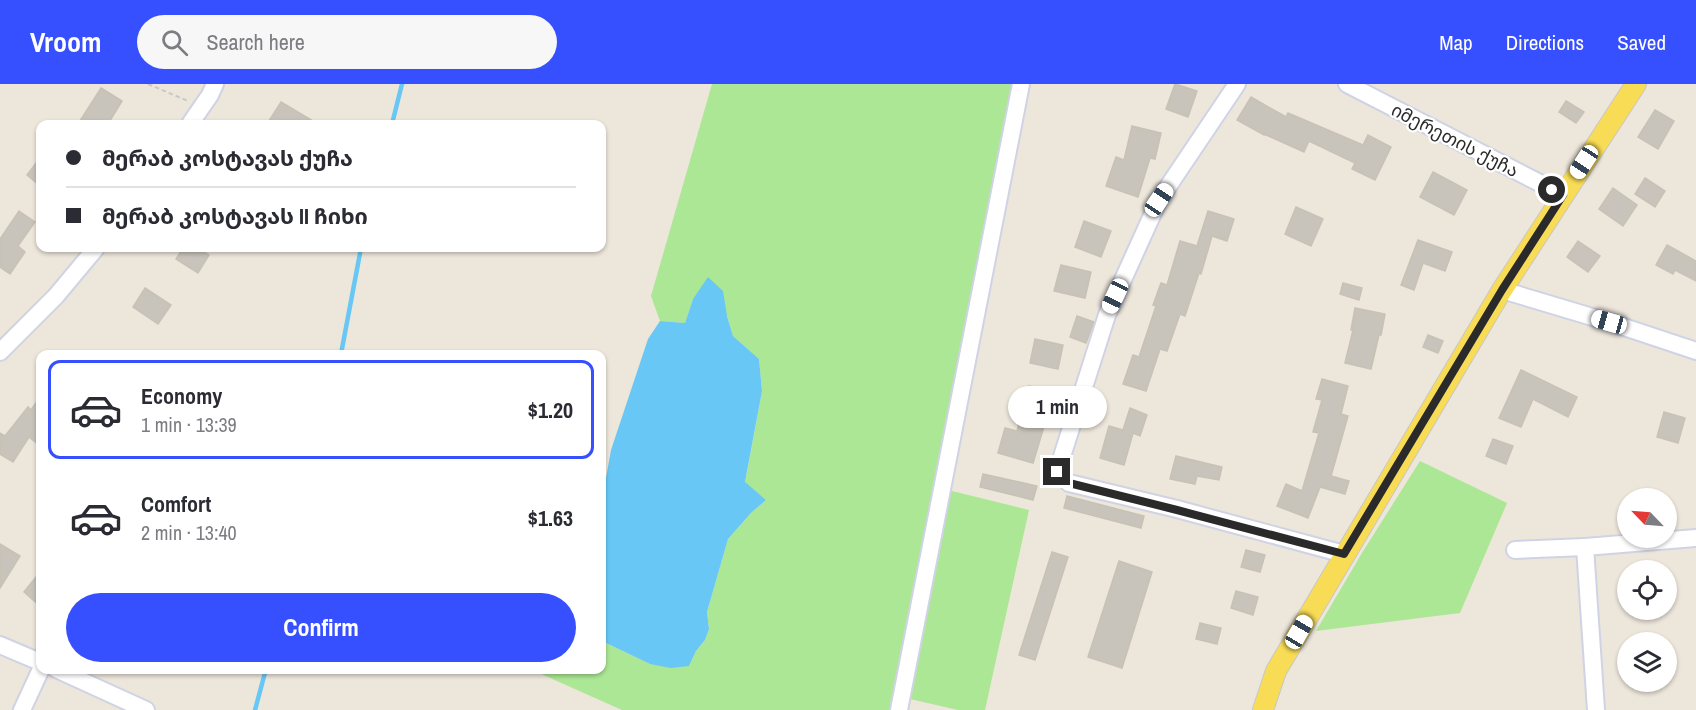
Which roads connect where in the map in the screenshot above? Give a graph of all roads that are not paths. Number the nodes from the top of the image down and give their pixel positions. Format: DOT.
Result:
graph roads {
  1 [pos="215,84"];
  2 [pos="1021,84"];
  3 [pos="1237,84"];
  4 [pos="1347,84"];
  5 [pos="1635,84"];
  6 [pos="193,120"];
  7 [pos="1563,195"];
  8 [pos="93,252"];
  9 [pos="1502,290"];
  10 [pos="1696,351"];
  11 [pos="0,352"];
  12 [pos="1696,538"];
  13 [pos="1585,547"];
  14 [pos="1515,550"];
  15 [pos="1344,554"];
  16 [pos="0,645"];
  17 [pos="36,660"];
  18 [pos="39,674"];
  19 [pos="67,674"];
  20 [pos="22,710"];
  21 [pos="146,710"];
  22 [pos="899,710"];
  23 [pos="1263,710"];
  24 [pos="1596,710"];
  1 -- 6 [label="street"];
  2 -- 22 [label="street"];
  3 -- 15 [label="street"];
  4 -- 7 [label="street, იმერეთის ქუჩა"];
  5 -- 7 [label="main road"];
  7 -- 9 [label="main road"];
  8 -- 11 [label="street"];
  9 -- 10 [label="street"];
  9 -- 15 [label="main road"];
  12 -- 13 [label="street"];
  13 -- 14 [label="street"];
  13 -- 24 [label="street"];
  15 -- 23 [label="main road"];
  16 -- 17 [label="street"];
  18 -- 20 [label="street"];
  19 -- 21 [label="street"];
}
